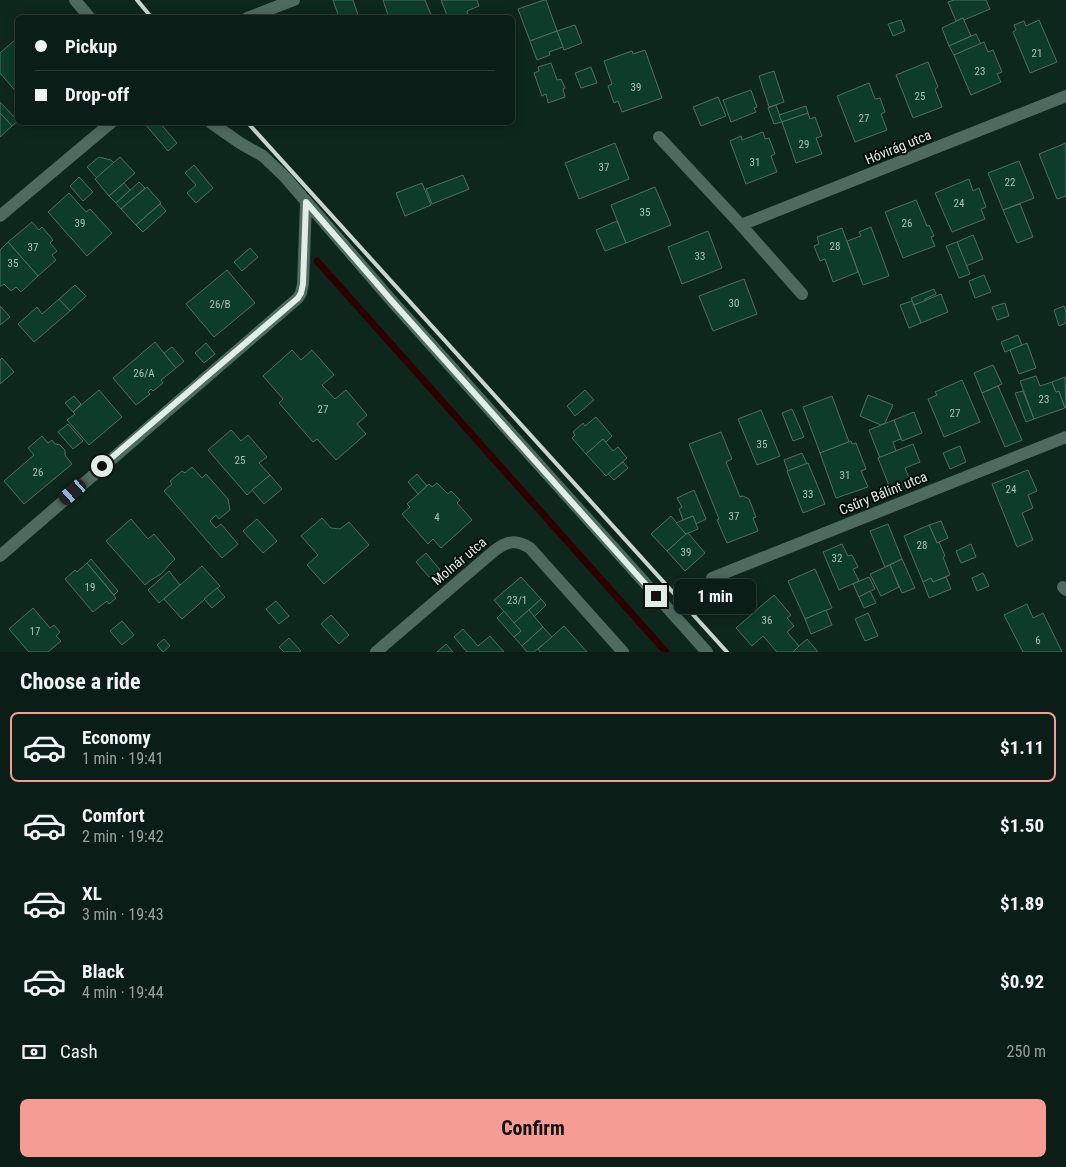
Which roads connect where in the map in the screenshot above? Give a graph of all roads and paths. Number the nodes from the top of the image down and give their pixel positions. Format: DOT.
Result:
graph roads {
  1 [pos="75,0"];
  2 [pos="294,0"];
  3 [pos="88,15"];
  4 [pos="255,15"];
  5 [pos="1066,96"];
  6 [pos="108,125"];
  7 [pos="214,125"];
  8 [pos="659,137"];
  9 [pos="306,202"];
  10 [pos="0,216"];
  11 [pos="741,225"];
  12 [pos="802,294"];
  13 [pos="1066,437"];
  14 [pos="0,556"];
  15 [pos="712,578"];
  16 [pos="376,652"];
  17 [pos="623,652"];
  18 [pos="707,652"];
  1 -- 3 [label="street"];
  2 -- 4 [label="street"];
  5 -- 11 [label="street, Hóvirág utca"];
  6 -- 10 [label="street"];
  7 -- 9 [label="street"];
  8 -- 11 [label="street"];
  9 -- 14 [label="street"];
  9 -- 18 [label="street"];
  11 -- 12 [label="street"];
  13 -- 15 [label="street, Csűry Bálint utca"];
  16 -- 17 [label="street, Molnár utca"];
}
